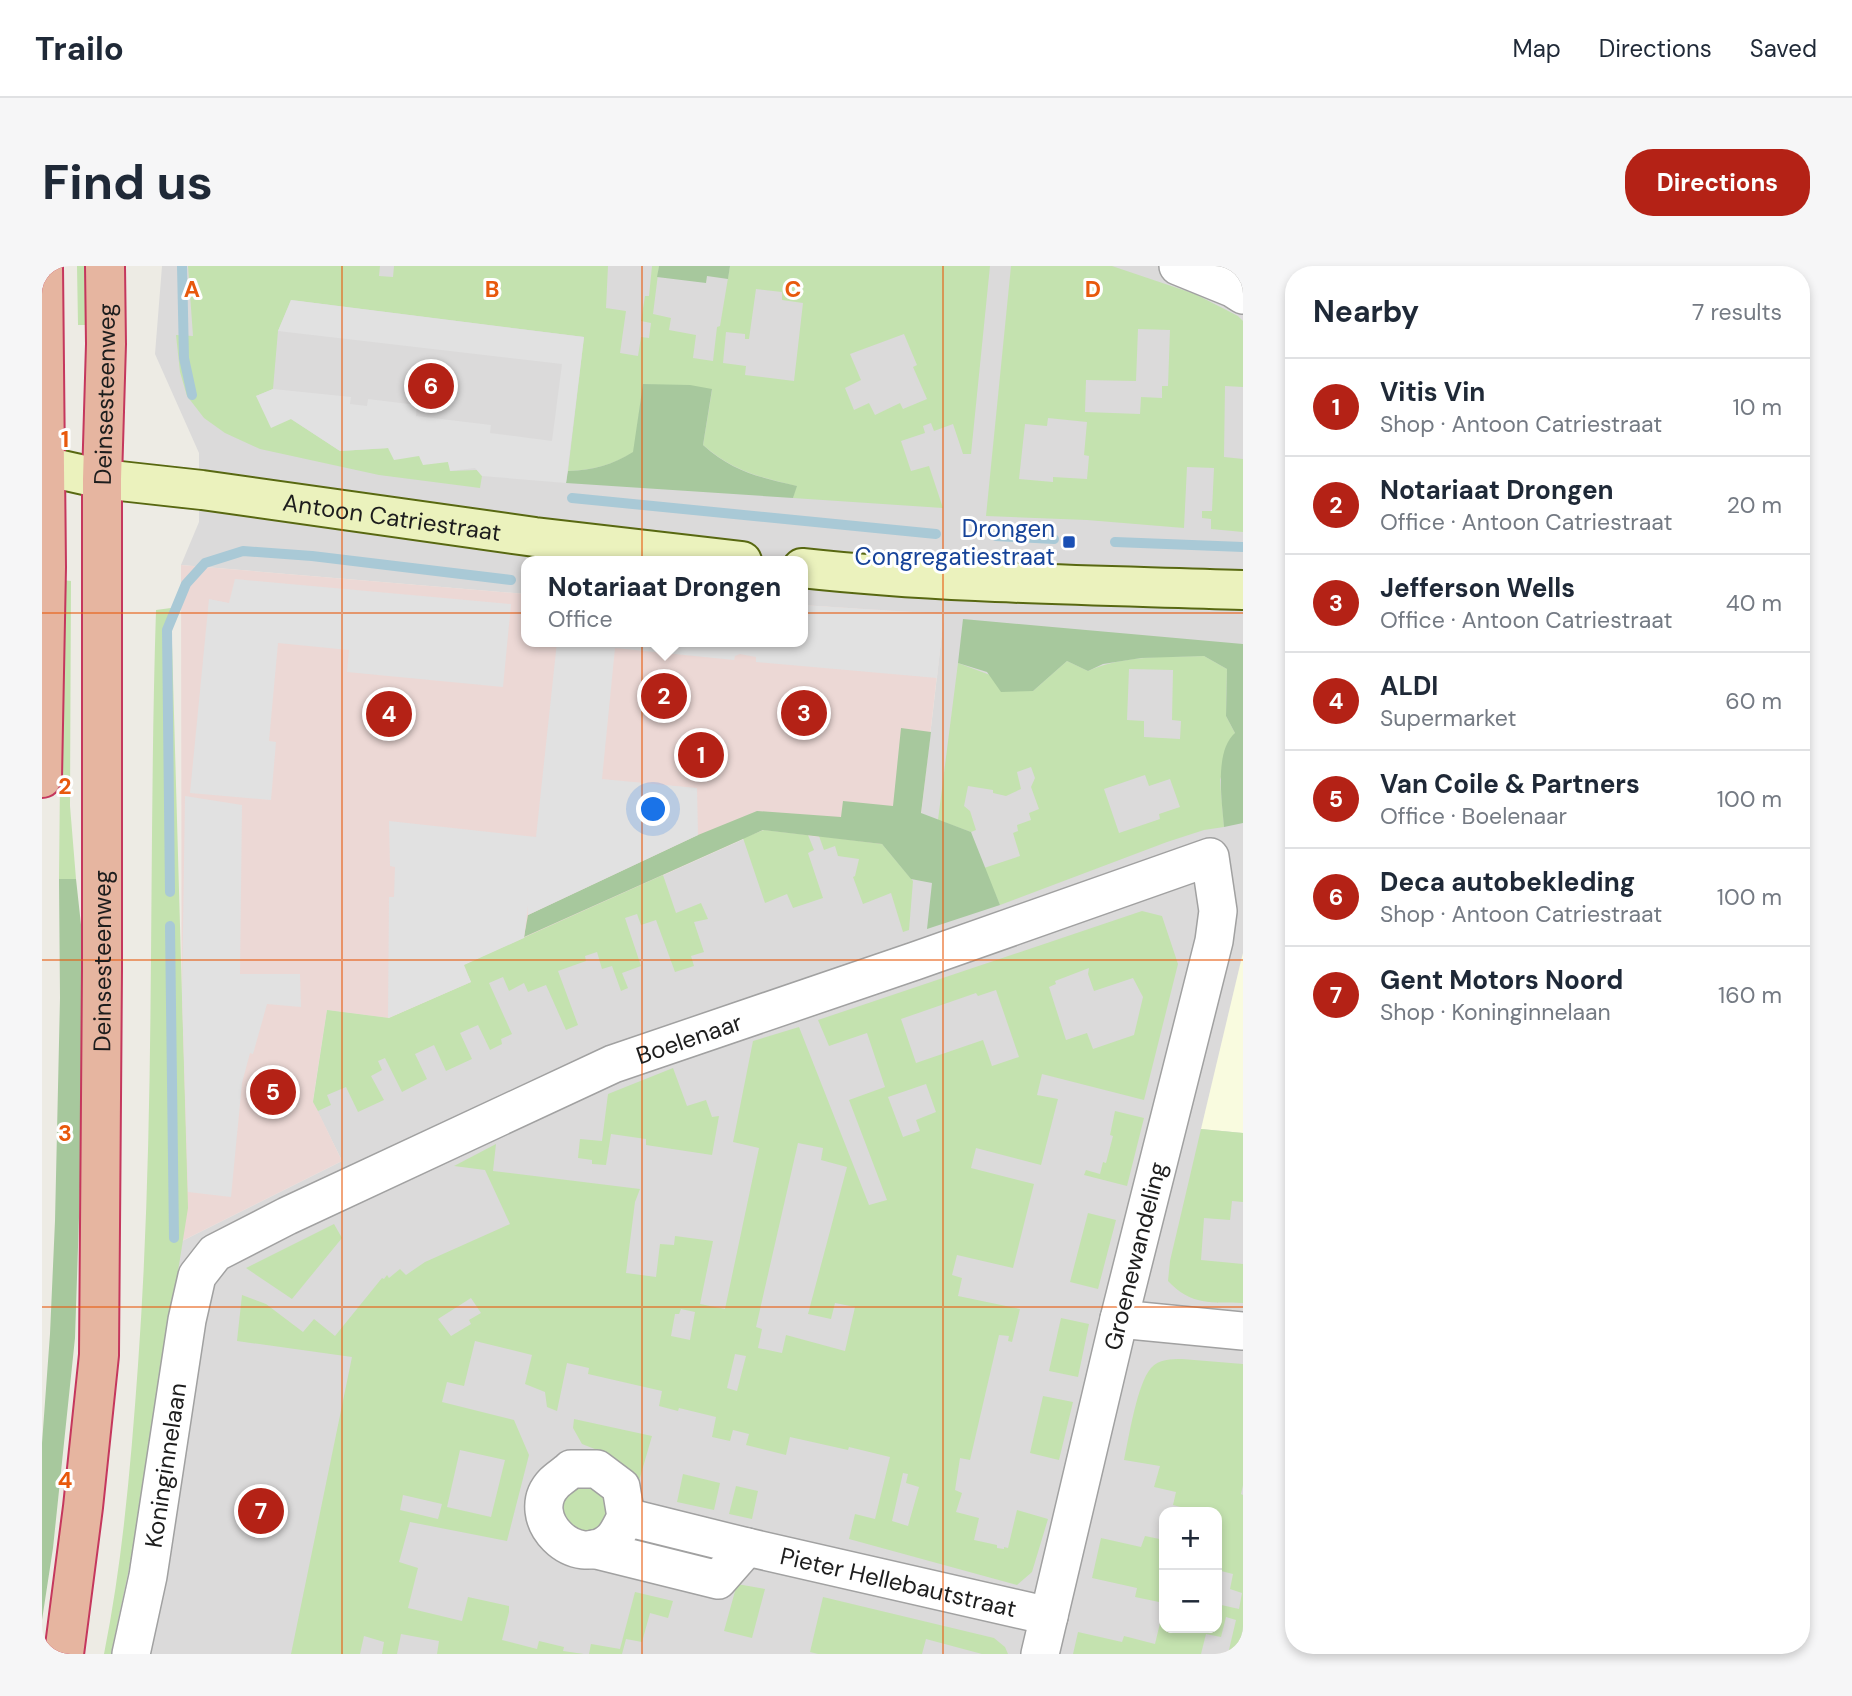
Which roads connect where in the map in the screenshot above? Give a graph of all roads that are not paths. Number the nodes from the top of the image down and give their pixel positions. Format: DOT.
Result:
graph roads {
  1 [pos="43,266"];
  2 [pos="105,266"];
  3 [pos="1178,266"];
  4 [pos="1243,295"];
  5 [pos="43,466"];
  6 [pos="102,479"];
  7 [pos="699,556"];
  8 [pos="808,569"];
  9 [pos="1243,590"];
  10 [pos="42,778"];
  11 [pos="1210,857"];
  12 [pos="197,1276"];
  13 [pos="1119,1319"];
  14 [pos="1243,1331"];
  15 [pos="626,1517"];
  16 [pos="747,1547"];
  17 [pos="593,1549"];
  18 [pos="1049,1616"];
  19 [pos="64,1654"];
  20 [pos="131,1654"];
  21 [pos="1040,1654"];
  1 -- 5 [label="highway"];
  2 -- 6 [label="highway, Deinsesteenweg"];
  3 -- 4 [label="street"];
  5 -- 6 [label="main road, Antoon Catriestraat"];
  5 -- 10 [label="highway"];
  6 -- 7 [label="main road, Antoon Catriestraat"];
  6 -- 19 [label="highway, Deinsesteenweg"];
  8 -- 9 [label="main road"];
  11 -- 12 [label="street, Boelenaar"];
  11 -- 13 [label="street, Groenewandeling"];
  12 -- 20 [label="street, Koninginnelaan"];
  13 -- 14 [label="street"];
  13 -- 18 [label="street, Groenewandeling"];
  15 -- 16 [label="street, Pieter Hellebautstraat"];
  15 -- 17 [label="street"];
  15 -- 17 [label="street, Pieter Hellebautstraat"];
  16 -- 17 [label="street, Pieter Hellebautstraat"];
  16 -- 18 [label="street, Pieter Hellebautstraat"];
  18 -- 21 [label="street, Groenewandeling"];
}
